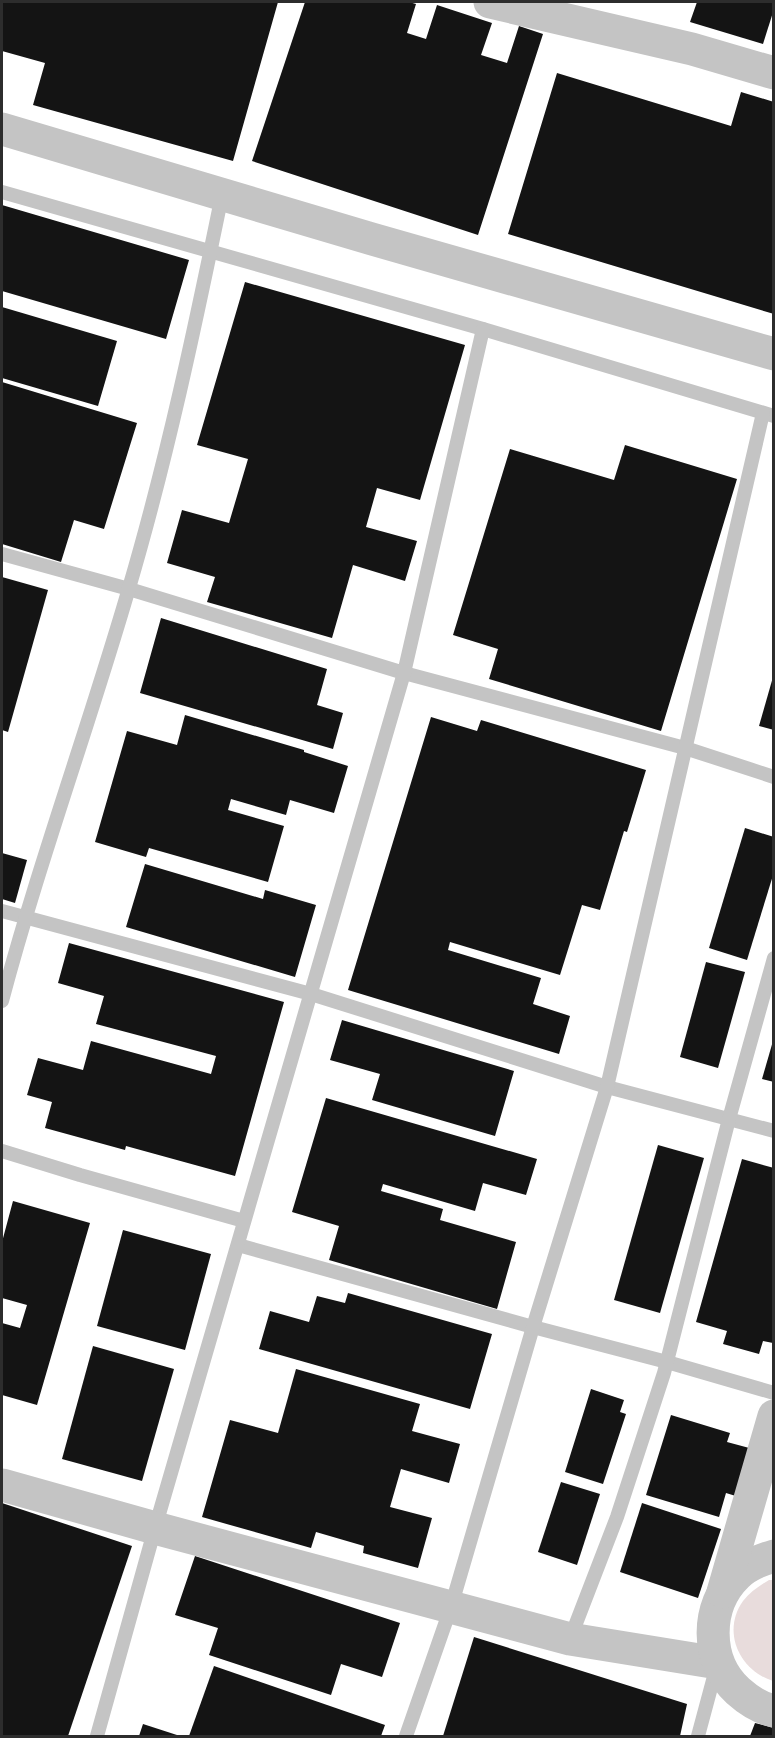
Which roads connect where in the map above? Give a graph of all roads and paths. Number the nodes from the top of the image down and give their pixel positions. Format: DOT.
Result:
graph roads {
  1 [pos="490,2"];
  2 [pos="774,73"];
  3 [pos="2,129"];
  4 [pos="2,192"];
  5 [pos="222,195"];
  6 [pos="211,251"];
  7 [pos="483,329"];
  8 [pos="774,354"];
  9 [pos="768,415"];
  10 [pos="2,554"];
  11 [pos="129,589"];
  12 [pos="404,673"];
  13 [pos="685,748"];
  14 [pos="774,777"];
  15 [pos="2,911"];
  16 [pos="25,918"];
  17 [pos="774,958"];
  18 [pos="311,994"];
  19 [pos="2,1001"];
  20 [pos="607,1087"];
  21 [pos="729,1119"];
  22 [pos="774,1131"];
  23 [pos="2,1151"];
  24 [pos="244,1221"];
  25 [pos="238,1245"];
  26 [pos="533,1327"];
  27 [pos="667,1362"];
  28 [pos="774,1393"];
  29 [pos="774,1416"];
  30 [pos="2,1485"];
  31 [pos="155,1528"];
  32 [pos="774,1556"];
  33 [pos="721,1596"];
  34 [pos="451,1607"];
  35 [pos="570,1639"];
  36 [pos="718,1663"];
  37 [pos="774,1711"];
  38 [pos="97,1737"];
  39 [pos="406,1737"];
  40 [pos="698,1737"];
  1 -- 2 [label="street"];
  3 -- 5 [label="street"];
  4 -- 6 [label="lane"];
  5 -- 6 [label="lane"];
  5 -- 8 [label="street"];
  6 -- 7 [label="lane"];
  6 -- 11 [label="lane"];
  7 -- 9 [label="lane"];
  7 -- 12 [label="lane"];
  9 -- 13 [label="lane"];
  10 -- 11 [label="lane"];
  11 -- 12 [label="lane"];
  11 -- 16 [label="lane"];
  12 -- 13 [label="lane"];
  12 -- 18 [label="lane"];
  13 -- 14 [label="lane"];
  13 -- 20 [label="lane"];
  15 -- 16 [label="lane"];
  16 -- 18 [label="lane"];
  16 -- 19 [label="lane"];
  17 -- 21 [label="lane"];
  18 -- 20 [label="lane"];
  18 -- 24 [label="lane"];
  20 -- 21 [label="lane"];
  20 -- 26 [label="lane"];
  21 -- 22 [label="lane"];
  21 -- 27 [label="lane"];
  23 -- 24 [label="lane"];
  24 -- 25 [label="lane"];
  25 -- 26 [label="lane"];
  25 -- 31 [label="lane"];
  26 -- 27 [label="lane"];
  26 -- 34 [label="lane"];
  27 -- 28 [label="lane"];
  27 -- 35 [label="lane"];
  29 -- 33 [label="street"];
  30 -- 31 [label="street"];
  31 -- 34 [label="street"];
  31 -- 38 [label="lane"];
  32 -- 33 [label="street"];
  33 -- 36 [label="street"];
  34 -- 35 [label="street"];
  34 -- 39 [label="lane"];
  35 -- 36 [label="street"];
  36 -- 37 [label="street"];
  36 -- 40 [label="lane"];
}
